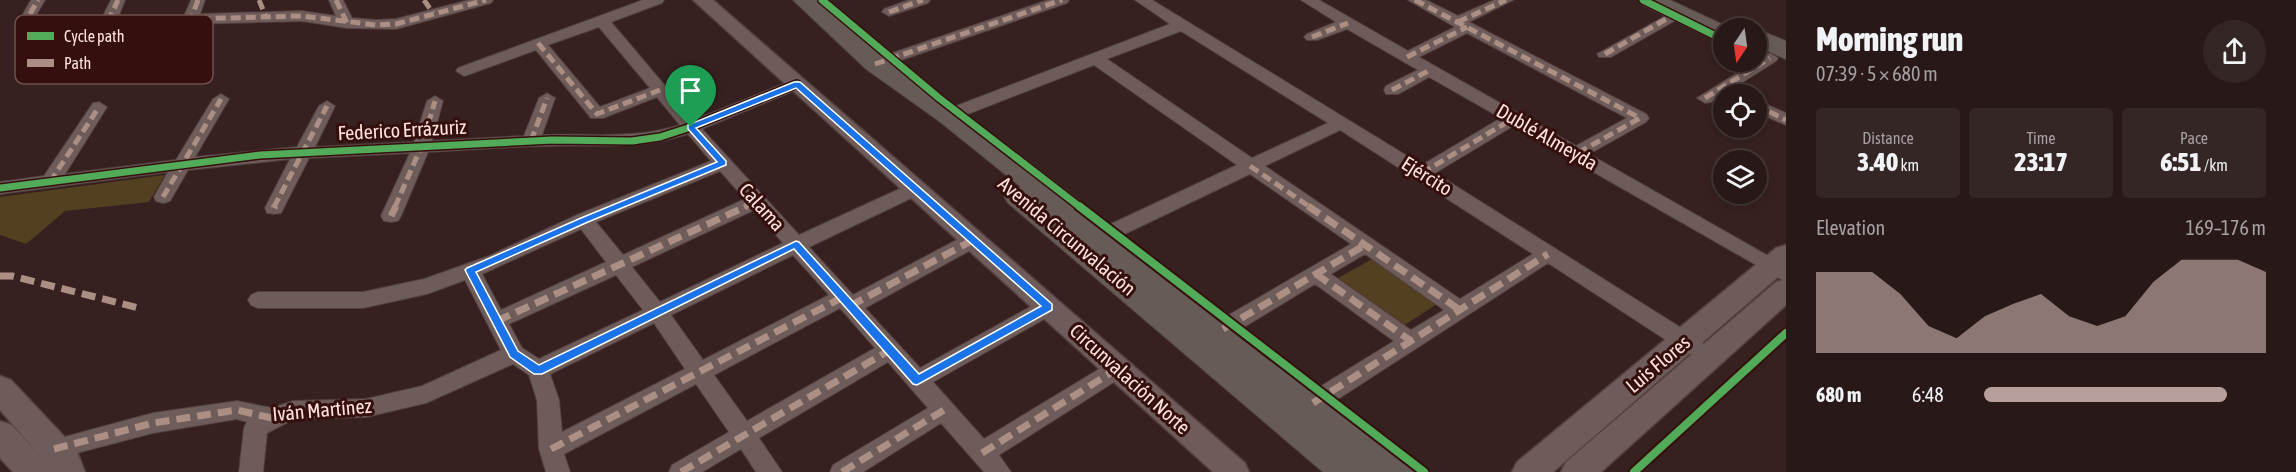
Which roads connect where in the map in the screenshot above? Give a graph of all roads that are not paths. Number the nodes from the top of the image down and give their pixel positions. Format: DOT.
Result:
graph roads {
  1 [pos="38,0"];
  2 [pos="118,0"];
  3 [pos="198,0"];
  4 [pos="259,0"];
  5 [pos="336,0"];
  6 [pos="424,0"];
  7 [pos="486,0"];
  8 [pos="657,0"];
  9 [pos="702,0"];
  10 [pos="783,0"];
  11 [pos="805,0"];
  12 [pos="923,0"];
  13 [pos="1062,0"];
  14 [pos="1142,0"];
  15 [pos="1308,0"];
  16 [pos="1415,0"];
  17 [pos="1506,0"];
  18 [pos="1651,0"];
  19 [pos="1032,4"];
  20 [pos="1681,7"];
  21 [pos="889,12"];
  22 [pos="433,13"];
  23 [pos="30,14"];
  24 [pos="111,15"];
  25 [pos="192,15"];
  26 [pos="266,17"];
  27 [pos="213,18"];
  28 [pos="1713,18"];
  29 [pos="601,20"];
  30 [pos="347,23"];
  31 [pos="1348,23"];
  32 [pos="1462,24"];
  33 [pos="1182,25"];
  34 [pos="1713,28"];
  35 [pos="1312,37"];
  36 [pos="538,43"];
  37 [pos="1605,54"];
  38 [pos="1407,57"];
  39 [pos="1775,57"];
  40 [pos="1095,58"];
  41 [pos="875,64"];
  42 [pos="1430,70"];
  43 [pos="464,71"];
  44 [pos="797,84"];
  45 [pos="1739,84"];
  46 [pos="660,90"];
  47 [pos="1392,90"];
  48 [pos="1713,96"];
  49 [pos="547,98"];
  50 [pos="1705,98"];
  51 [pos="221,99"];
  52 [pos="435,101"];
  53 [pos="327,106"];
  54 [pos="99,107"];
  55 [pos="1767,110"];
  56 [pos="949,115"];
  57 [pos="1514,118"];
  58 [pos="1786,120"];
  59 [pos="1341,123"];
  60 [pos="691,127"];
  61 [pos="531,141"];
  62 [pos="422,145"];
  63 [pos="302,153"];
  64 [pos="1576,154"];
  65 [pos="723,163"];
  66 [pos="182,165"];
  67 [pos="1250,166"];
  68 [pos="1422,173"];
  69 [pos="50,182"];
  70 [pos="0,188"];
  71 [pos="915,189"];
  72 [pos="163,197"];
  73 [pos="757,201"];
  74 [pos="274,208"];
  75 [pos="391,216"];
  76 [pos="585,220"];
  77 [pos="1103,236"];
  78 [pos="973,240"];
  79 [pos="796,244"];
  80 [pos="1365,245"];
  81 [pos="1548,254"];
  82 [pos="619,263"];
  83 [pos="470,270"];
  84 [pos="1783,272"];
  85 [pos="1316,274"];
  86 [pos="258,300"];
  87 [pos="847,301"];
  88 [pos="1048,307"];
  89 [pos="1460,310"];
  90 [pos="657,312"];
  91 [pos="497,321"];
  92 [pos="1223,329"];
  93 [pos="1411,341"];
  94 [pos="1697,349"];
  95 [pos="890,350"];
  96 [pos="514,354"];
  97 [pos="1117,369"];
  98 [pos="538,370"];
  99 [pos="700,373"];
  100 [pos="917,380"];
  101 [pos="0,389"];
  102 [pos="1313,403"];
  103 [pos="944,410"];
  104 [pos="272,418"];
  105 [pos="744,435"];
  106 [pos="1,439"];
  107 [pos="551,449"];
  108 [pos="982,453"];
  109 [pos="52,464"];
  110 [pos="251,472"];
  111 [pos="558,472"];
  112 [pos="681,472"];
  113 [pos="770,472"];
  114 [pos="842,472"];
  115 [pos="999,472"];
  116 [pos="1234,472"];
  117 [pos="1351,472"];
  118 [pos="1396,472"];
  119 [pos="1529,472"];
  120 [pos="1578,472"];
  1 -- 23 [label="street"];
  2 -- 24 [label="street"];
  3 -- 25 [label="street"];
  4 -- 26 [label="street"];
  5 -- 30 [label="street"];
  6 -- 22 [label="street"];
  7 -- 22 [label="street"];
  8 -- 29 [label="street"];
  9 -- 44 [label="street, Circunvalación Norte"];
  10 -- 117 [label="main road, Avenida Circunvalación"];
  11 -- 41 [label="main road, Avenida Circunvalación"];
  12 -- 21 [label="street"];
  13 -- 19 [label="street"];
  14 -- 33 [label="street, Ejército"];
  15 -- 31 [label="street, Dublé Almeyda"];
  16 -- 32 [label="street"];
  17 -- 32 [label="street"];
  18 -- 20 [label="main road"];
  19 -- 41 [label="street"];
  20 -- 28 [label="main road"];
  20 -- 34 [label="main road"];
  20 -- 37 [label="street"];
  22 -- 30 [label="street"];
  26 -- 27 [label="street"];
  26 -- 30 [label="street"];
  29 -- 36 [label="street"];
  29 -- 46 [label="street, Calama"];
  31 -- 35 [label="street"];
  31 -- 38 [label="street, Dublé Almeyda"];
  32 -- 38 [label="street"];
  32 -- 64 [label="street"];
  33 -- 40 [label="street"];
  33 -- 59 [label="street, Ejército"];
  36 -- 43 [label="street"];
  36 -- 46 [label="street"];
  38 -- 42 [label="street, Dublé Almeyda"];
  39 -- 45 [label="street"];
  40 -- 56 [label="street"];
  40 -- 67 [label="street"];
  41 -- 56 [label="main road, Avenida Circunvalación"];
  42 -- 47 [label="street"];
  42 -- 57 [label="street, Dublé Almeyda"];
  44 -- 60 [label="street, Federico Errázuriz"];
  44 -- 71 [label="street, Circunvalación Norte"];
  46 -- 60 [label="street, Calama"];
  48 -- 50 [label="street"];
  49 -- 61 [label="street"];
  51 -- 66 [label="street"];
  52 -- 62 [label="street"];
  53 -- 63 [label="street"];
  54 -- 69 [label="street"];
  55 -- 58 [label="street"];
  56 -- 77 [label="main road, Avenida Circunvalación"];
  57 -- 64 [label="street, Dublé Almeyda"];
  57 -- 68 [label="street"];
  59 -- 67 [label="street"];
  59 -- 68 [label="street, Ejército"];
  60 -- 61 [label="street, Federico Errázuriz"];
  60 -- 65 [label="street, Calama"];
  61 -- 62 [label="street, Federico Errázuriz"];
  62 -- 63 [label="street, Federico Errázuriz"];
  62 -- 75 [label="street"];
  63 -- 66 [label="street, Federico Errázuriz"];
  63 -- 74 [label="street"];
  64 -- 84 [label="street, Dublé Almeyda"];
  65 -- 73 [label="street, Calama"];
  65 -- 76 [label="street"];
  66 -- 69 [label="street, Federico Errázuriz"];
  66 -- 72 [label="street"];
  67 -- 77 [label="street"];
  67 -- 80 [label="street"];
  68 -- 81 [label="street, Ejército"];
  69 -- 70 [label="street, Federico Errázuriz"];
  71 -- 78 [label="street, Circunvalación Norte"];
  71 -- 79 [label="street"];
  73 -- 79 [label="street, Calama"];
  73 -- 82 [label="street"];
  76 -- 82 [label="street"];
  76 -- 83 [label="street"];
  77 -- 92 [label="main road, Avenida Circunvalación"];
  78 -- 87 [label="street"];
  78 -- 88 [label="street, Circunvalación Norte"];
  79 -- 87 [label="street, Calama"];
  79 -- 90 [label="street"];
  80 -- 85 [label="street"];
  80 -- 89 [label="street"];
  81 -- 89 [label="street"];
  81 -- 94 [label="street, Ejército"];
  82 -- 90 [label="street"];
  82 -- 91 [label="street"];
  83 -- 86 [label="street"];
  83 -- 91 [label="street"];
  84 -- 94 [label="main road, Luis Flores"];
  85 -- 92 [label="street"];
  85 -- 93 [label="street"];
  87 -- 95 [label="street, Calama"];
  87 -- 99 [label="street"];
  88 -- 97 [label="street, Circunvalación Norte"];
  88 -- 100 [label="street"];
  89 -- 93 [label="street"];
  90 -- 98 [label="street"];
  90 -- 99 [label="street"];
  91 -- 96 [label="street"];
  92 -- 102 [label="main road, Avenida Circunvalación"];
  93 -- 102 [label="street"];
  94 -- 119 [label="main road, Luis Flores"];
  94 -- 120 [label="main road, Luis Flores"];
  95 -- 100 [label="street, Calama"];
  95 -- 105 [label="street"];
  96 -- 98 [label="street"];
  96 -- 104 [label="street, Iván Martínez"];
  97 -- 108 [label="street"];
  97 -- 116 [label="street, Circunvalación Norte"];
  98 -- 107 [label="street"];
  99 -- 105 [label="street"];
  99 -- 107 [label="street"];
  100 -- 103 [label="street, Calama"];
  101 -- 109 [label="main road"];
  102 -- 118 [label="main road, Avenida Circunvalación"];
  103 -- 108 [label="street, Calama"];
  103 -- 114 [label="street"];
  104 -- 109 [label="street, Iván Martínez"];
  104 -- 110 [label="street"];
  105 -- 112 [label="street"];
  105 -- 113 [label="street"];
  106 -- 109 [label="main road"];
  107 -- 111 [label="street"];
  108 -- 115 [label="street, Calama"];
}
